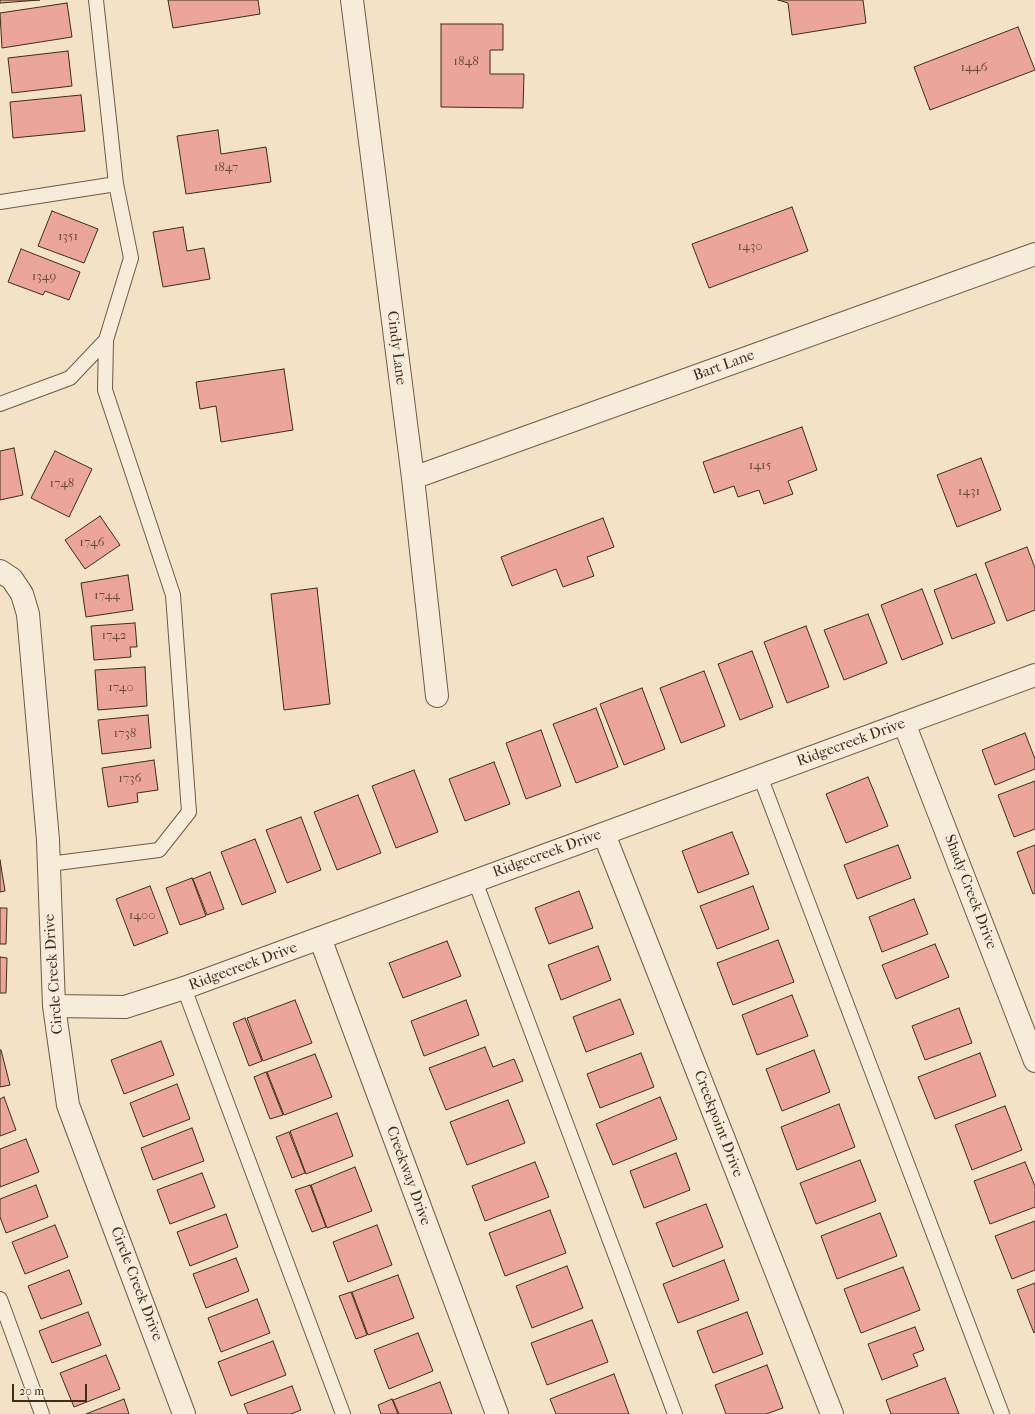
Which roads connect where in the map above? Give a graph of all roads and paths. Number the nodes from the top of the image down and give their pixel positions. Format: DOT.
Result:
graph roads {
  1 [pos="96,0"];
  2 [pos="352,0"];
  3 [pos="116,184"];
  4 [pos="0,202"];
  5 [pos="1035,254"];
  6 [pos="106,340"];
  7 [pos="0,404"];
  8 [pos="413,478"];
  9 [pos="0,571"];
  10 [pos="1035,675"];
  11 [pos="437,696"];
  12 [pos="904,723"];
  13 [pos="760,776"];
  14 [pos="604,834"];
  15 [pos="49,864"];
  16 [pos="475,881"];
  17 [pos="320,938"];
  18 [pos="184,988"];
  19 [pos="54,1006"];
  20 [pos="1035,1060"];
  21 [pos="0,1299"];
  22 [pos="42,1414"];
  23 [pos="184,1414"];
  24 [pos="342,1414"];
  25 [pos="497,1414"];
  26 [pos="675,1414"];
  27 [pos="832,1414"];
  28 [pos="1002,1414"];
  1 -- 3 [label="lane"];
  2 -- 8 [label="street, Cindy Lane"];
  3 -- 4 [label="lane"];
  3 -- 6 [label="lane"];
  5 -- 8 [label="street, Bart Lane"];
  6 -- 7 [label="lane"];
  6 -- 15 [label="lane"];
  8 -- 11 [label="street, Cindy Lane"];
  9 -- 15 [label="street, Circle Creek Drive"];
  10 -- 12 [label="street, Ridgecreek Drive"];
  12 -- 13 [label="street, Ridgecreek Drive"];
  12 -- 20 [label="street, Shady Creek Drive"];
  13 -- 14 [label="street, Ridgecreek Drive"];
  13 -- 28 [label="lane"];
  14 -- 16 [label="street, Ridgecreek Drive"];
  14 -- 27 [label="street, Creekpoint Drive"];
  15 -- 19 [label="street, Circle Creek Drive"];
  16 -- 17 [label="street, Ridgecreek Drive"];
  16 -- 26 [label="lane"];
  17 -- 18 [label="street, Ridgecreek Drive"];
  17 -- 25 [label="street, Creekway Drive"];
  18 -- 19 [label="street, Ridgecreek Drive"];
  18 -- 24 [label="lane"];
  19 -- 23 [label="street, Circle Creek Drive"];
  21 -- 22 [label="lane"];
}
